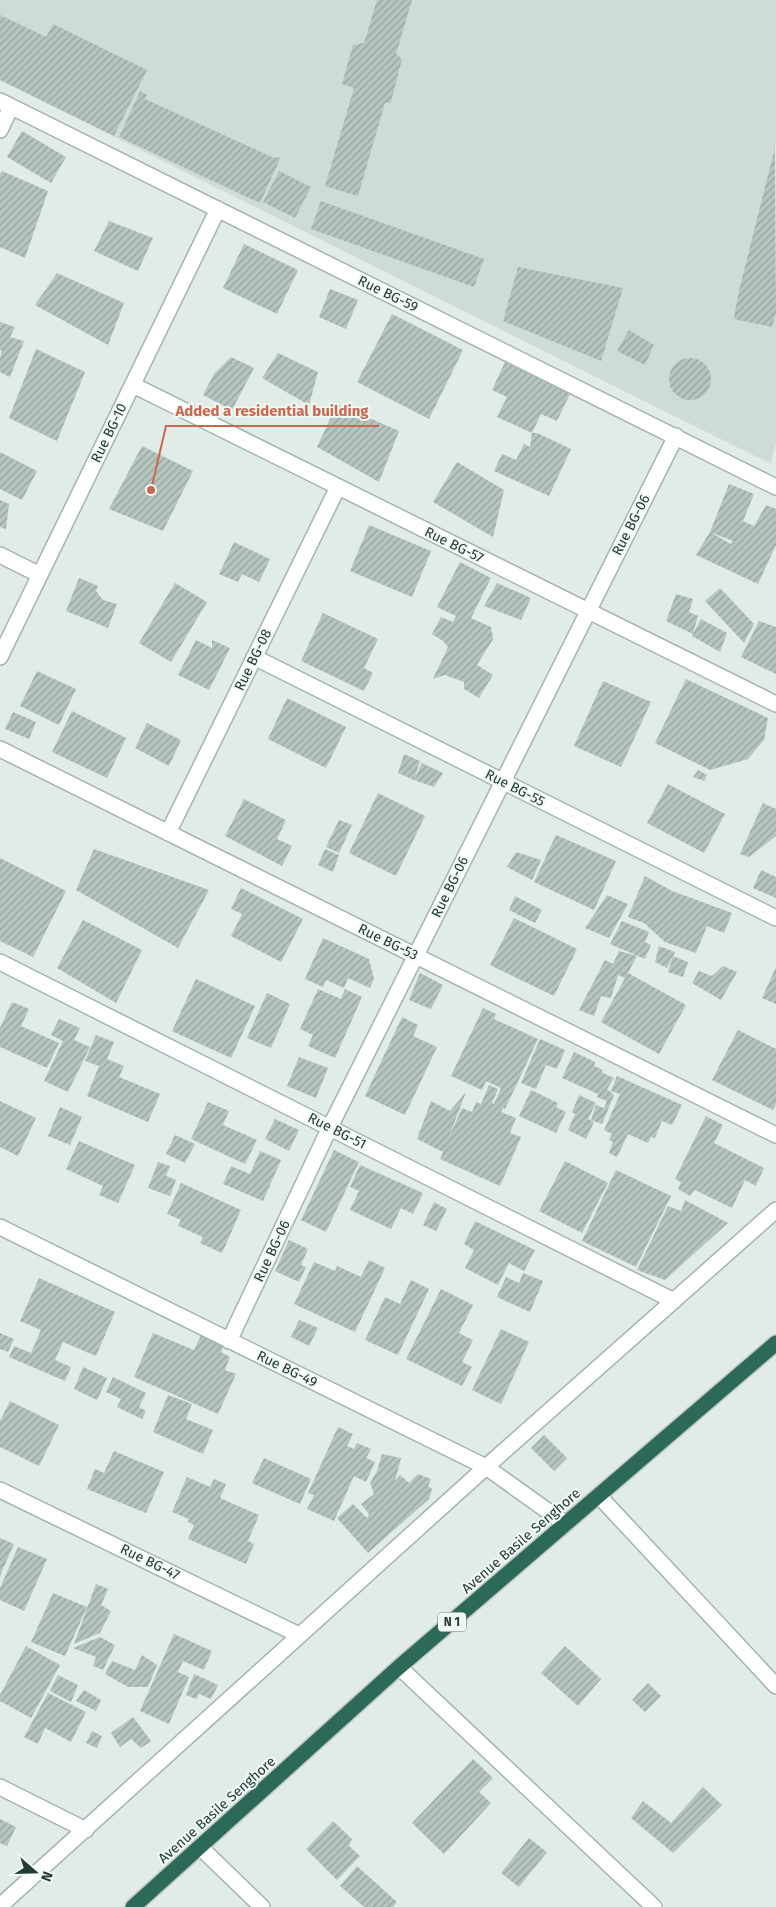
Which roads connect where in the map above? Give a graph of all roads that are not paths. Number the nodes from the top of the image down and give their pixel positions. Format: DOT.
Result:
graph roads {
  1 [pos="6,104"];
  2 [pos="0,130"];
  3 [pos="218,209"];
  4 [pos="133,385"];
  5 [pos="676,436"];
  6 [pos="338,487"];
  7 [pos="776,487"];
  8 [pos="0,555"];
  9 [pos="40,575"];
  10 [pos="588,611"];
  11 [pos="0,657"];
  12 [pos="254,657"];
  13 [pos="776,704"];
  14 [pos="0,749"];
  15 [pos="502,782"];
  16 [pos="168,832"];
  17 [pos="776,918"];
  18 [pos="416,956"];
  19 [pos="0,962"];
  20 [pos="330,1128"];
  21 [pos="776,1135"];
  22 [pos="776,1210"];
  23 [pos="0,1228"];
  24 [pos="674,1301"];
  25 [pos="230,1341"];
  26 [pos="776,1343"];
  27 [pos="486,1467"];
  28 [pos="0,1490"];
  29 [pos="599,1496"];
  30 [pos="566,1524"];
  31 [pos="299,1635"];
  32 [pos="399,1667"];
  33 [pos="776,1686"];
  34 [pos="0,1787"];
  35 [pos="86,1830"];
  36 [pos="200,1847"];
  37 [pos="0,1906"];
  38 [pos="133,1907"];
  39 [pos="262,1907"];
  40 [pos="654,1907"];
  1 -- 2 [label="street"];
  1 -- 3 [label="street, Rue BG-59"];
  3 -- 4 [label="street, Rue BG-10"];
  3 -- 5 [label="street, Rue BG-59"];
  4 -- 6 [label="street, Rue BG-57"];
  4 -- 9 [label="street, Rue BG-10"];
  5 -- 7 [label="street, Rue BG-59"];
  5 -- 10 [label="street, Rue BG-06"];
  6 -- 10 [label="street, Rue BG-57"];
  6 -- 12 [label="street, Rue BG-08"];
  8 -- 9 [label="street"];
  9 -- 11 [label="street, Rue BG-10"];
  10 -- 13 [label="street, Rue BG-57"];
  10 -- 15 [label="street, Rue BG-06"];
  12 -- 15 [label="street, Rue BG-55"];
  12 -- 16 [label="street, Rue BG-08"];
  14 -- 16 [label="street, Rue BG-53"];
  15 -- 17 [label="street, Rue BG-55"];
  15 -- 18 [label="street, Rue BG-06"];
  16 -- 18 [label="street, Rue BG-53"];
  18 -- 20 [label="street, Rue BG-06"];
  18 -- 21 [label="street, Rue BG-53"];
  19 -- 20 [label="street, Rue BG-51"];
  20 -- 24 [label="street, Rue BG-51"];
  20 -- 25 [label="street, Rue BG-06"];
  22 -- 24 [label="street"];
  23 -- 25 [label="street, Rue BG-49"];
  24 -- 27 [label="street"];
  25 -- 27 [label="street, Rue BG-49"];
  26 -- 29 [label="highway, Avenue Basile Senghore / N 1"];
  27 -- 30 [label="street, Rue BG-49"];
  27 -- 31 [label="street"];
  28 -- 31 [label="street, Rue BG-47"];
  29 -- 30 [label="highway, Avenue Basile Senghore / N 1"];
  29 -- 33 [label="street"];
  30 -- 32 [label="highway, Avenue Basile Senghore / N 1"];
  31 -- 35 [label="street"];
  32 -- 36 [label="highway, Avenue Basile Senghore / N 1"];
  32 -- 40 [label="street"];
  34 -- 35 [label="street"];
  35 -- 37 [label="street"];
  36 -- 38 [label="highway, Avenue Basile Senghore / N 1"];
  36 -- 39 [label="street"];
}
